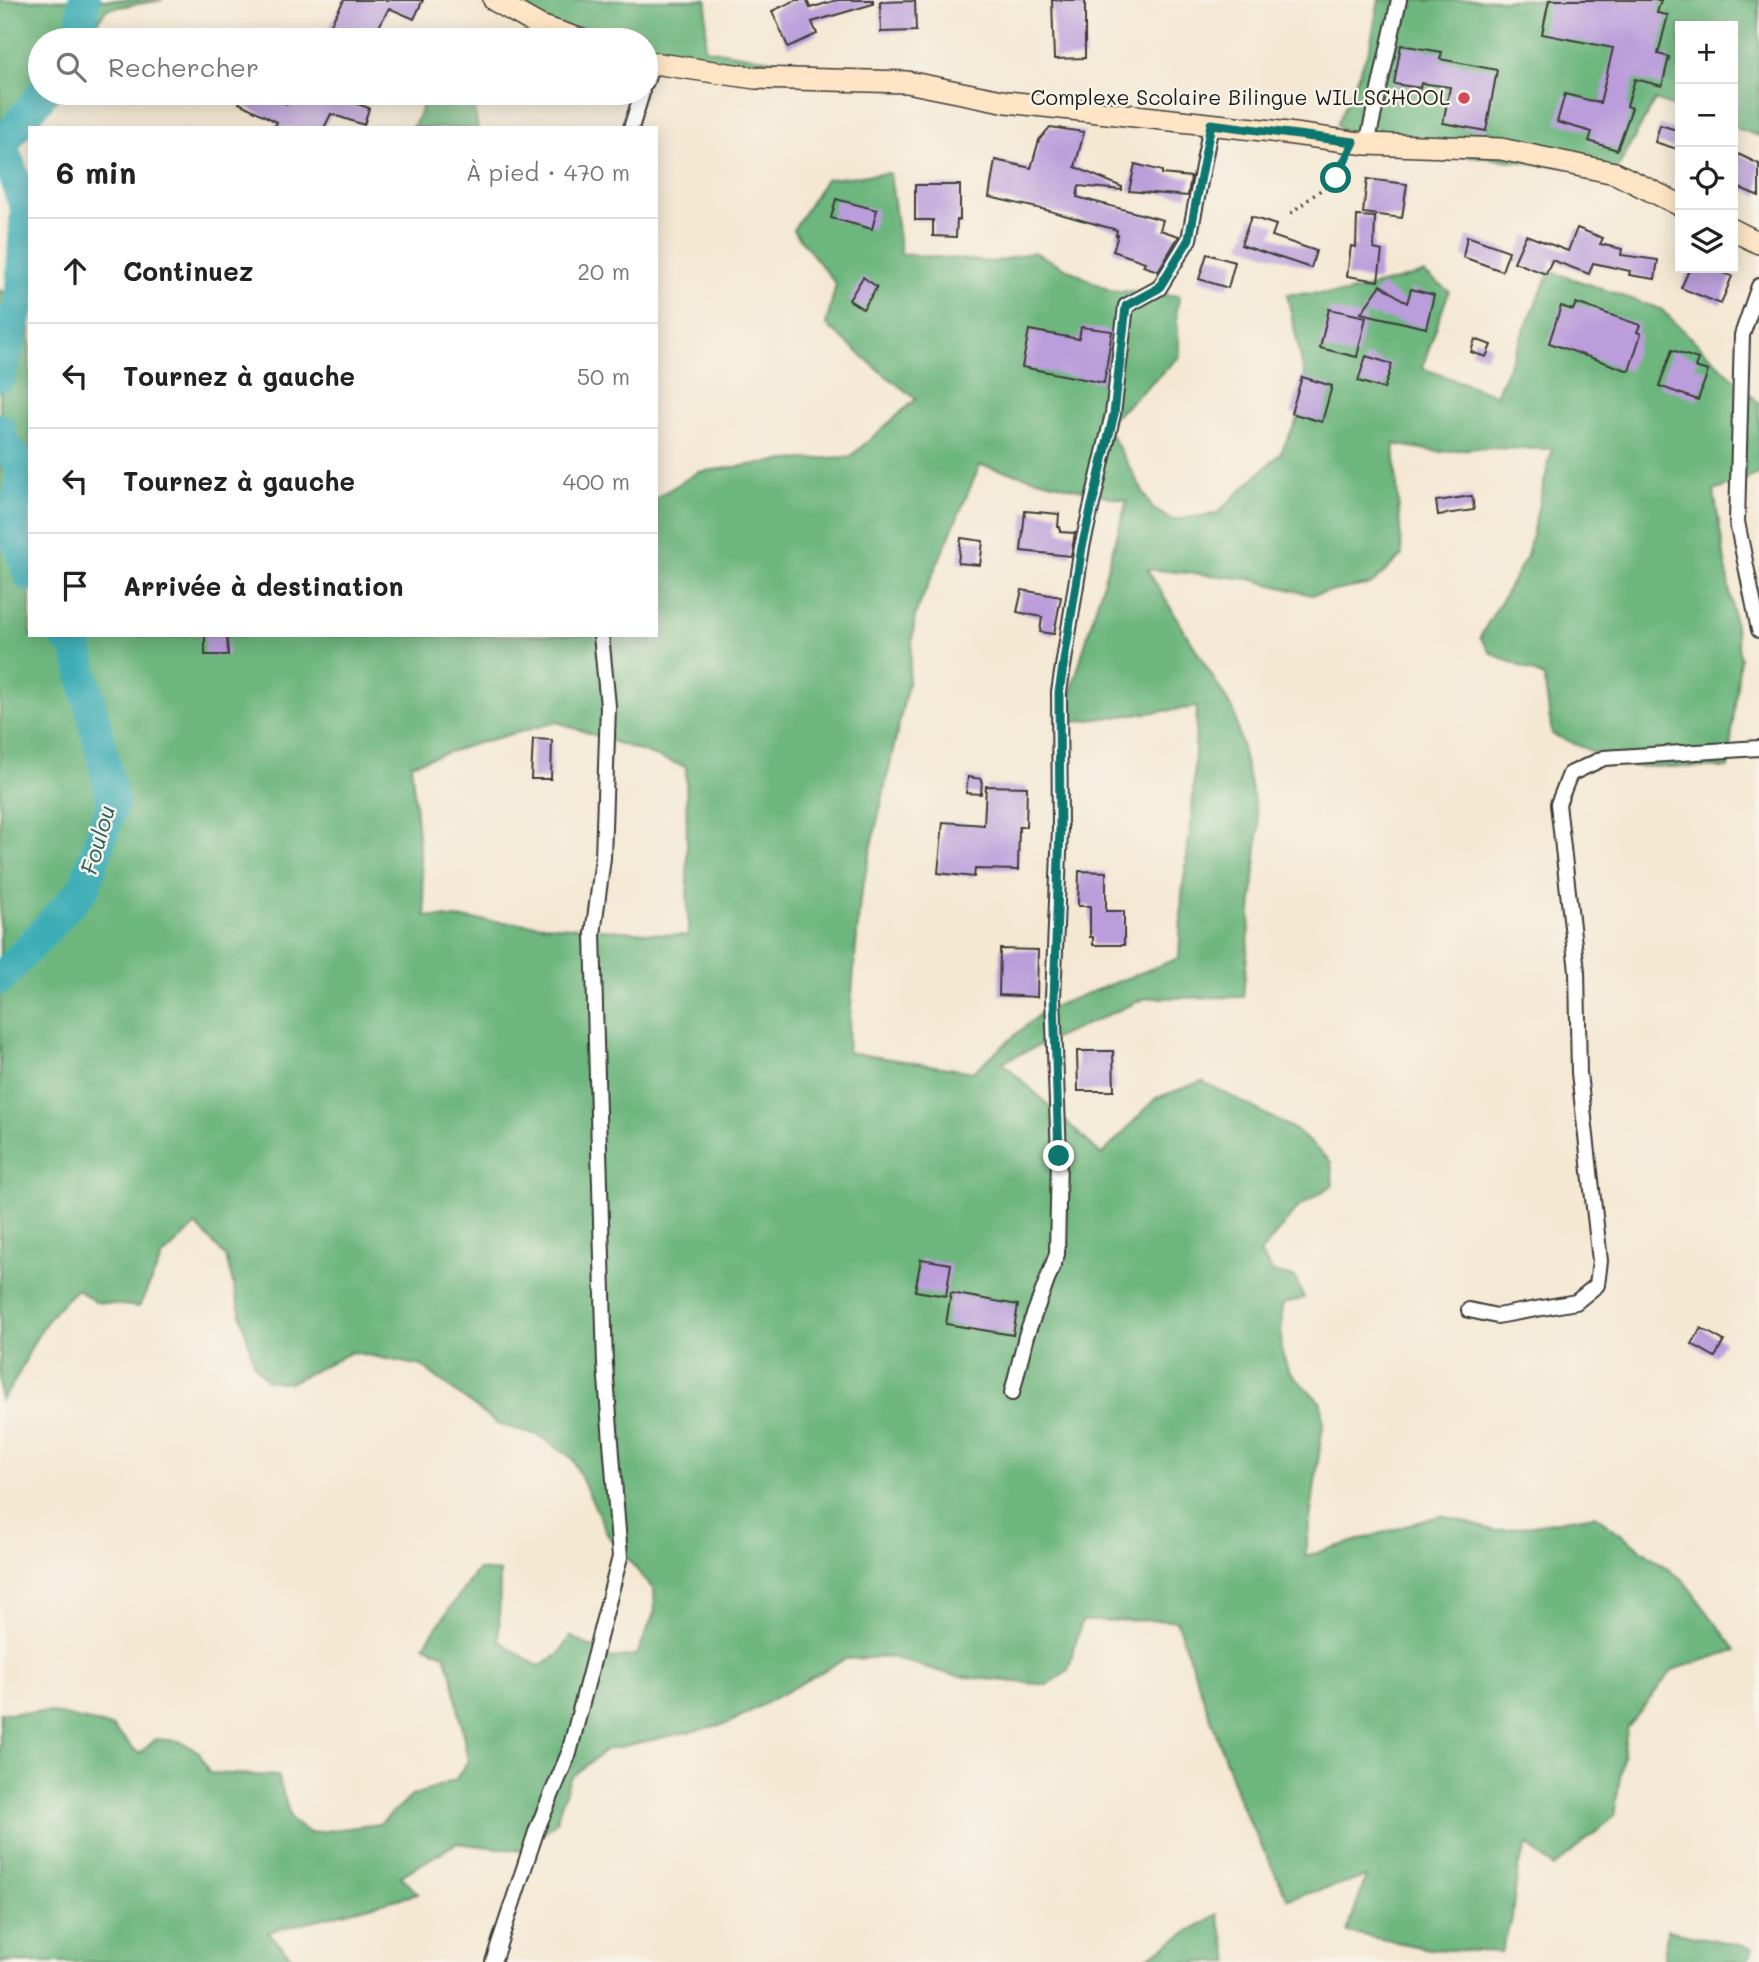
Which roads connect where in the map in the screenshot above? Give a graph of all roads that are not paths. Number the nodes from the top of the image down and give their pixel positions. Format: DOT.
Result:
graph roads {
  1 [pos="494,0"];
  2 [pos="1399,0"];
  3 [pos="546,28"];
  4 [pos="658,71"];
  5 [pos="638,105"];
  6 [pos="1211,124"];
  7 [pos="632,126"];
  8 [pos="1361,143"];
  9 [pos="1675,203"];
  10 [pos="1738,232"];
  11 [pos="1759,243"];
  12 [pos="1759,286"];
  13 [pos="1759,630"];
  14 [pos="601,637"];
  15 [pos="1759,748"];
  16 [pos="1469,1310"];
  17 [pos="1012,1393"];
  18 [pos="493,1962"];
  1 -- 3 [label="street"];
  2 -- 8 [label="street"];
  4 -- 6 [label="street"];
  5 -- 7 [label="street"];
  6 -- 8 [label="street"];
  6 -- 17 [label="street"];
  8 -- 9 [label="street"];
  10 -- 11 [label="street"];
  12 -- 13 [label="street"];
  14 -- 18 [label="street"];
  15 -- 16 [label="street"];
}
